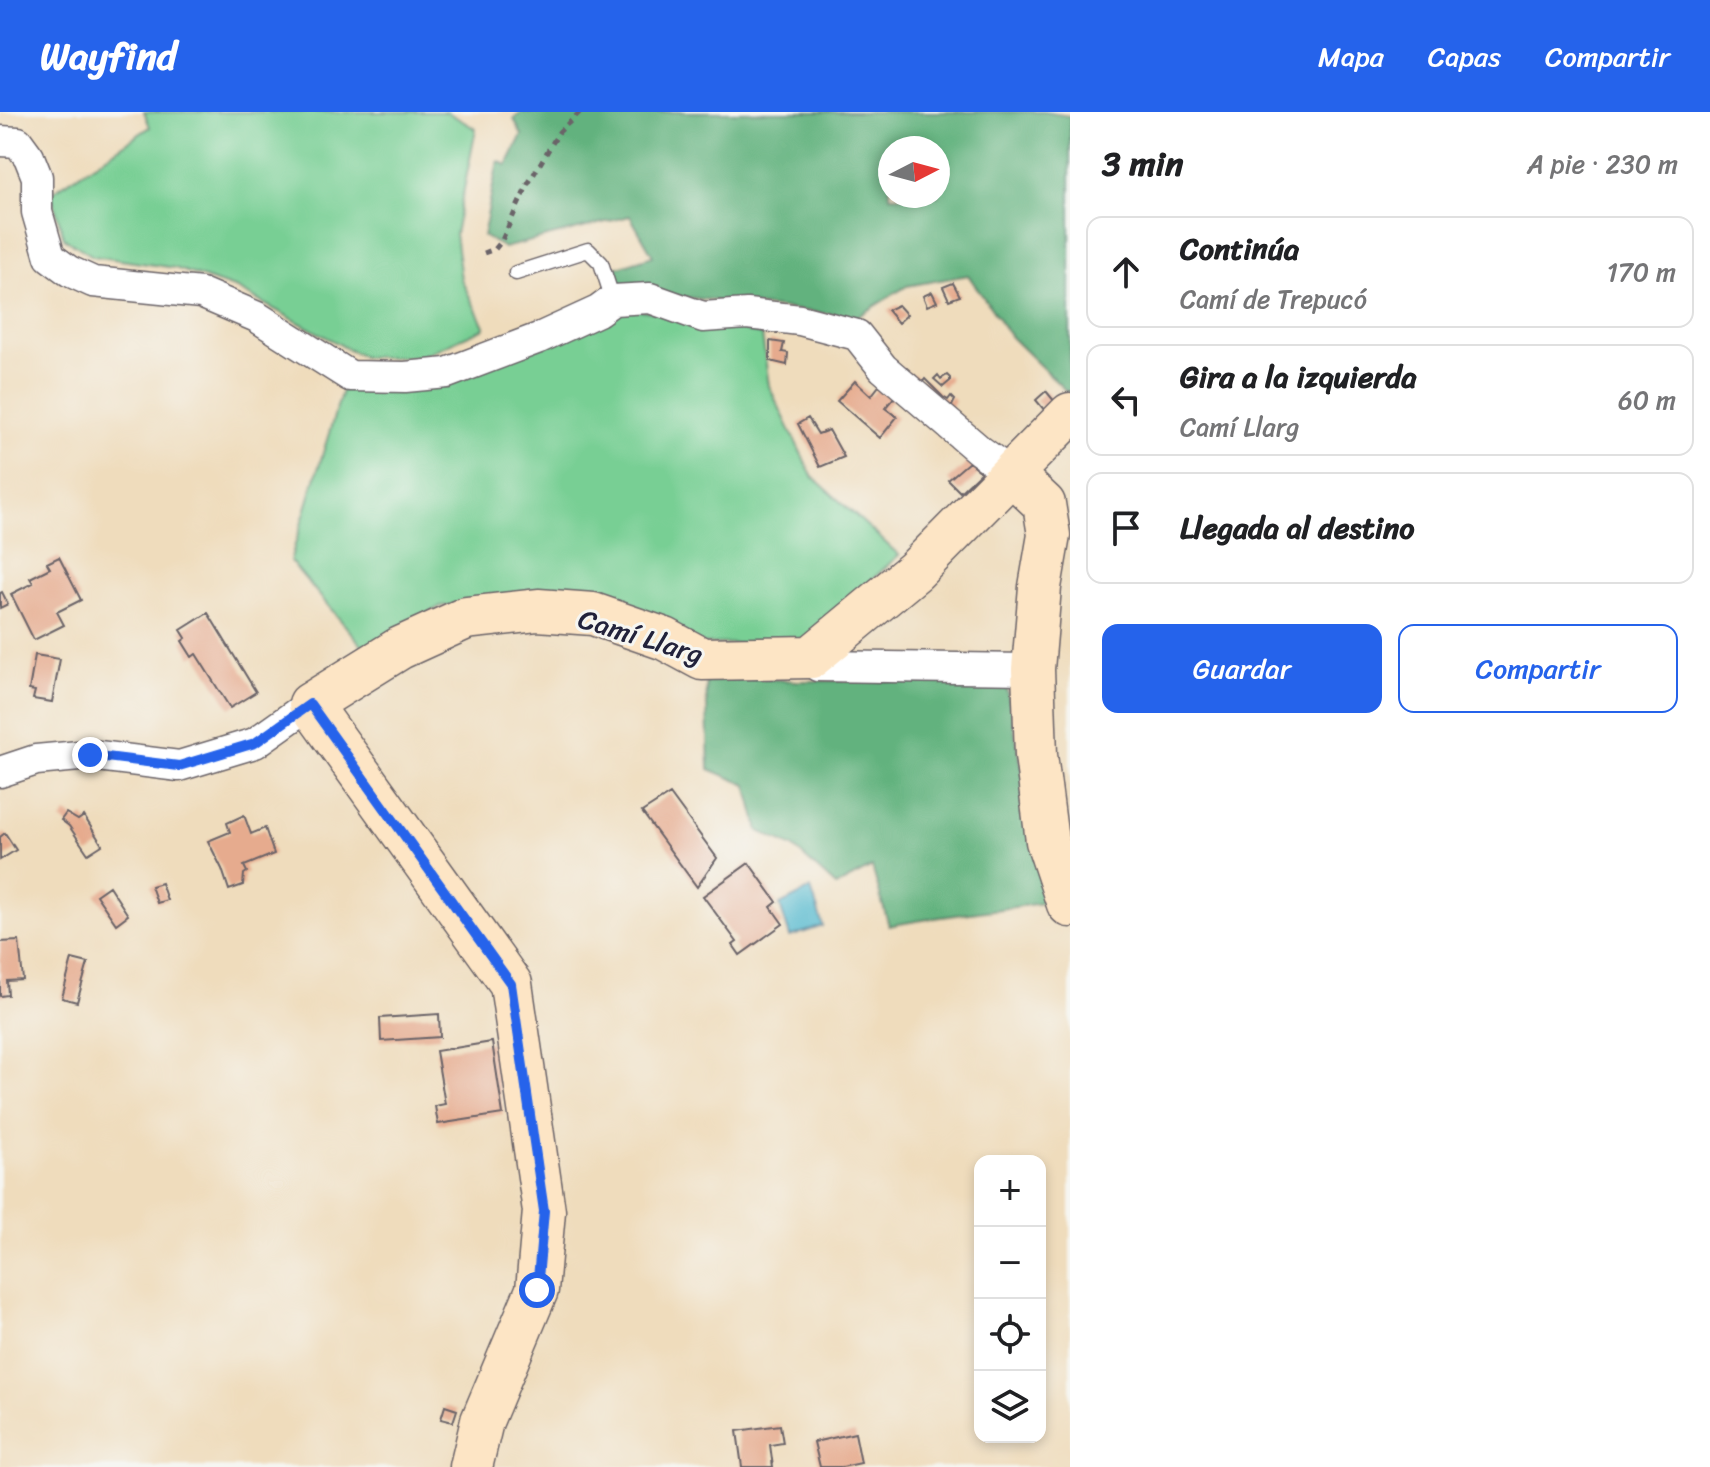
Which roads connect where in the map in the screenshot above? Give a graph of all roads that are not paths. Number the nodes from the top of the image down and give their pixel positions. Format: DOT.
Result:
graph roads {
  1 [pos="0,141"];
  2 [pos="516,273"];
  3 [pos="613,300"];
  4 [pos="1070,414"];
  5 [pos="1012,474"];
  6 [pos="811,657"];
  7 [pos="1033,669"];
  8 [pos="310,704"];
  9 [pos="0,772"];
  10 [pos="1070,906"];
  11 [pos="471,1467"];
  1 -- 3 [label="street"];
  2 -- 3 [label="lane"];
  3 -- 5 [label="street"];
  4 -- 5 [label="street"];
  5 -- 6 [label="street"];
  5 -- 7 [label="street"];
  6 -- 7 [label="street"];
  6 -- 8 [label="street, Camí Llarg"];
  7 -- 10 [label="street"];
  8 -- 9 [label="street, Camí Llarg"];
  8 -- 11 [label="street"];
}
